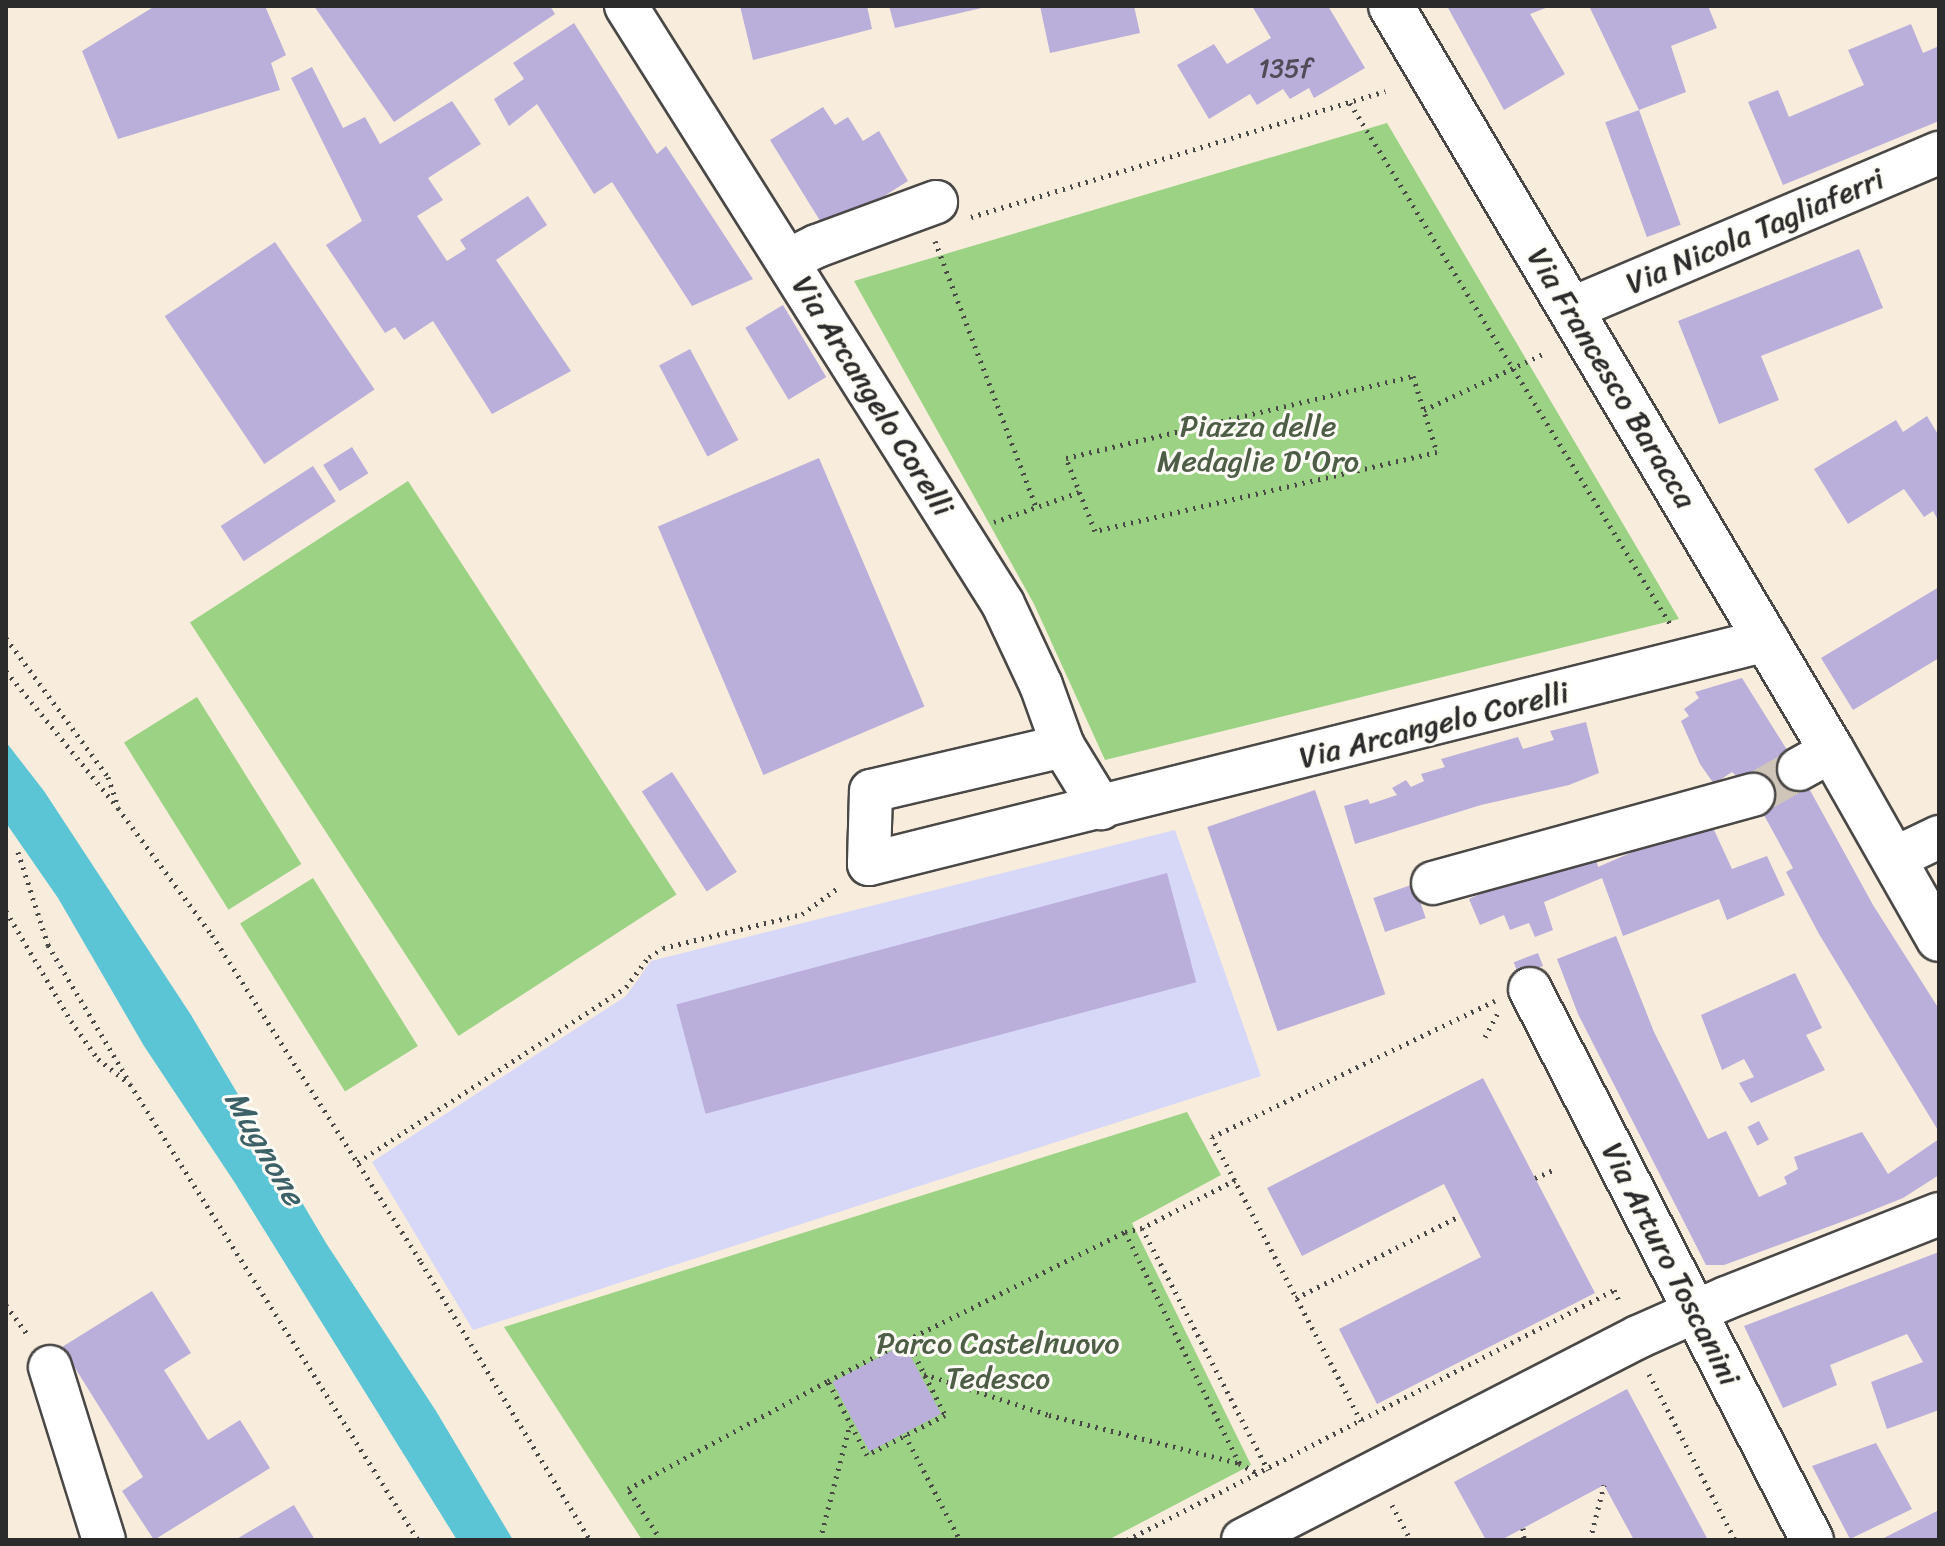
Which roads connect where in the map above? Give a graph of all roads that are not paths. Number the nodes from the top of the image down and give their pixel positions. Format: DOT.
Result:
graph roads {
  1 [pos="626,6"];
  2 [pos="1391,6"];
  3 [pos="1939,153"];
  4 [pos="942,217"];
  5 [pos="789,260"];
  6 [pos="1571,309"];
  7 [pos="1767,640"];
  8 [pos="1063,746"];
  9 [pos="1753,795"];
  10 [pos="1101,808"];
  11 [pos="1939,837"];
  12 [pos="1893,859"];
  13 [pos="1433,883"];
  14 [pos="1939,939"];
  15 [pos="1513,997"];
  16 [pos="1939,1214"];
  17 [pos="1696,1311"];
  18 [pos="50,1367"];
  19 [pos="104,1540"];
  20 [pos="1243,1540"];
  21 [pos="1812,1540"];
  1 -- 5 [label="street, Via Arcangelo Corelli"];
  2 -- 6 [label="main road, Via Francesco Baracca"];
  3 -- 6 [label="street, Via Nicola Tagliaferri"];
  4 -- 5 [label="street, Via Arcangelo Corelli"];
  5 -- 8 [label="street, Via Arcangelo Corelli"];
  6 -- 7 [label="main road, Via Francesco Baracca"];
  7 -- 10 [label="street, Via Arcangelo Corelli"];
  7 -- 12 [label="main road, Via Francesco Baracca"];
  8 -- 10 [label="street, Via Arcangelo Corelli"];
  8 -- 10 [label="street, Via Arcangelo Corelli"];
  9 -- 13 [label="street"];
  11 -- 12 [label="street"];
  12 -- 14 [label="main road, Via Francesco Baracca"];
  15 -- 17 [label="street, Via Arturo Toscanini"];
  16 -- 17 [label="street"];
  17 -- 20 [label="street"];
  17 -- 21 [label="street, Via Arturo Toscanini"];
  18 -- 19 [label="street"];
}
